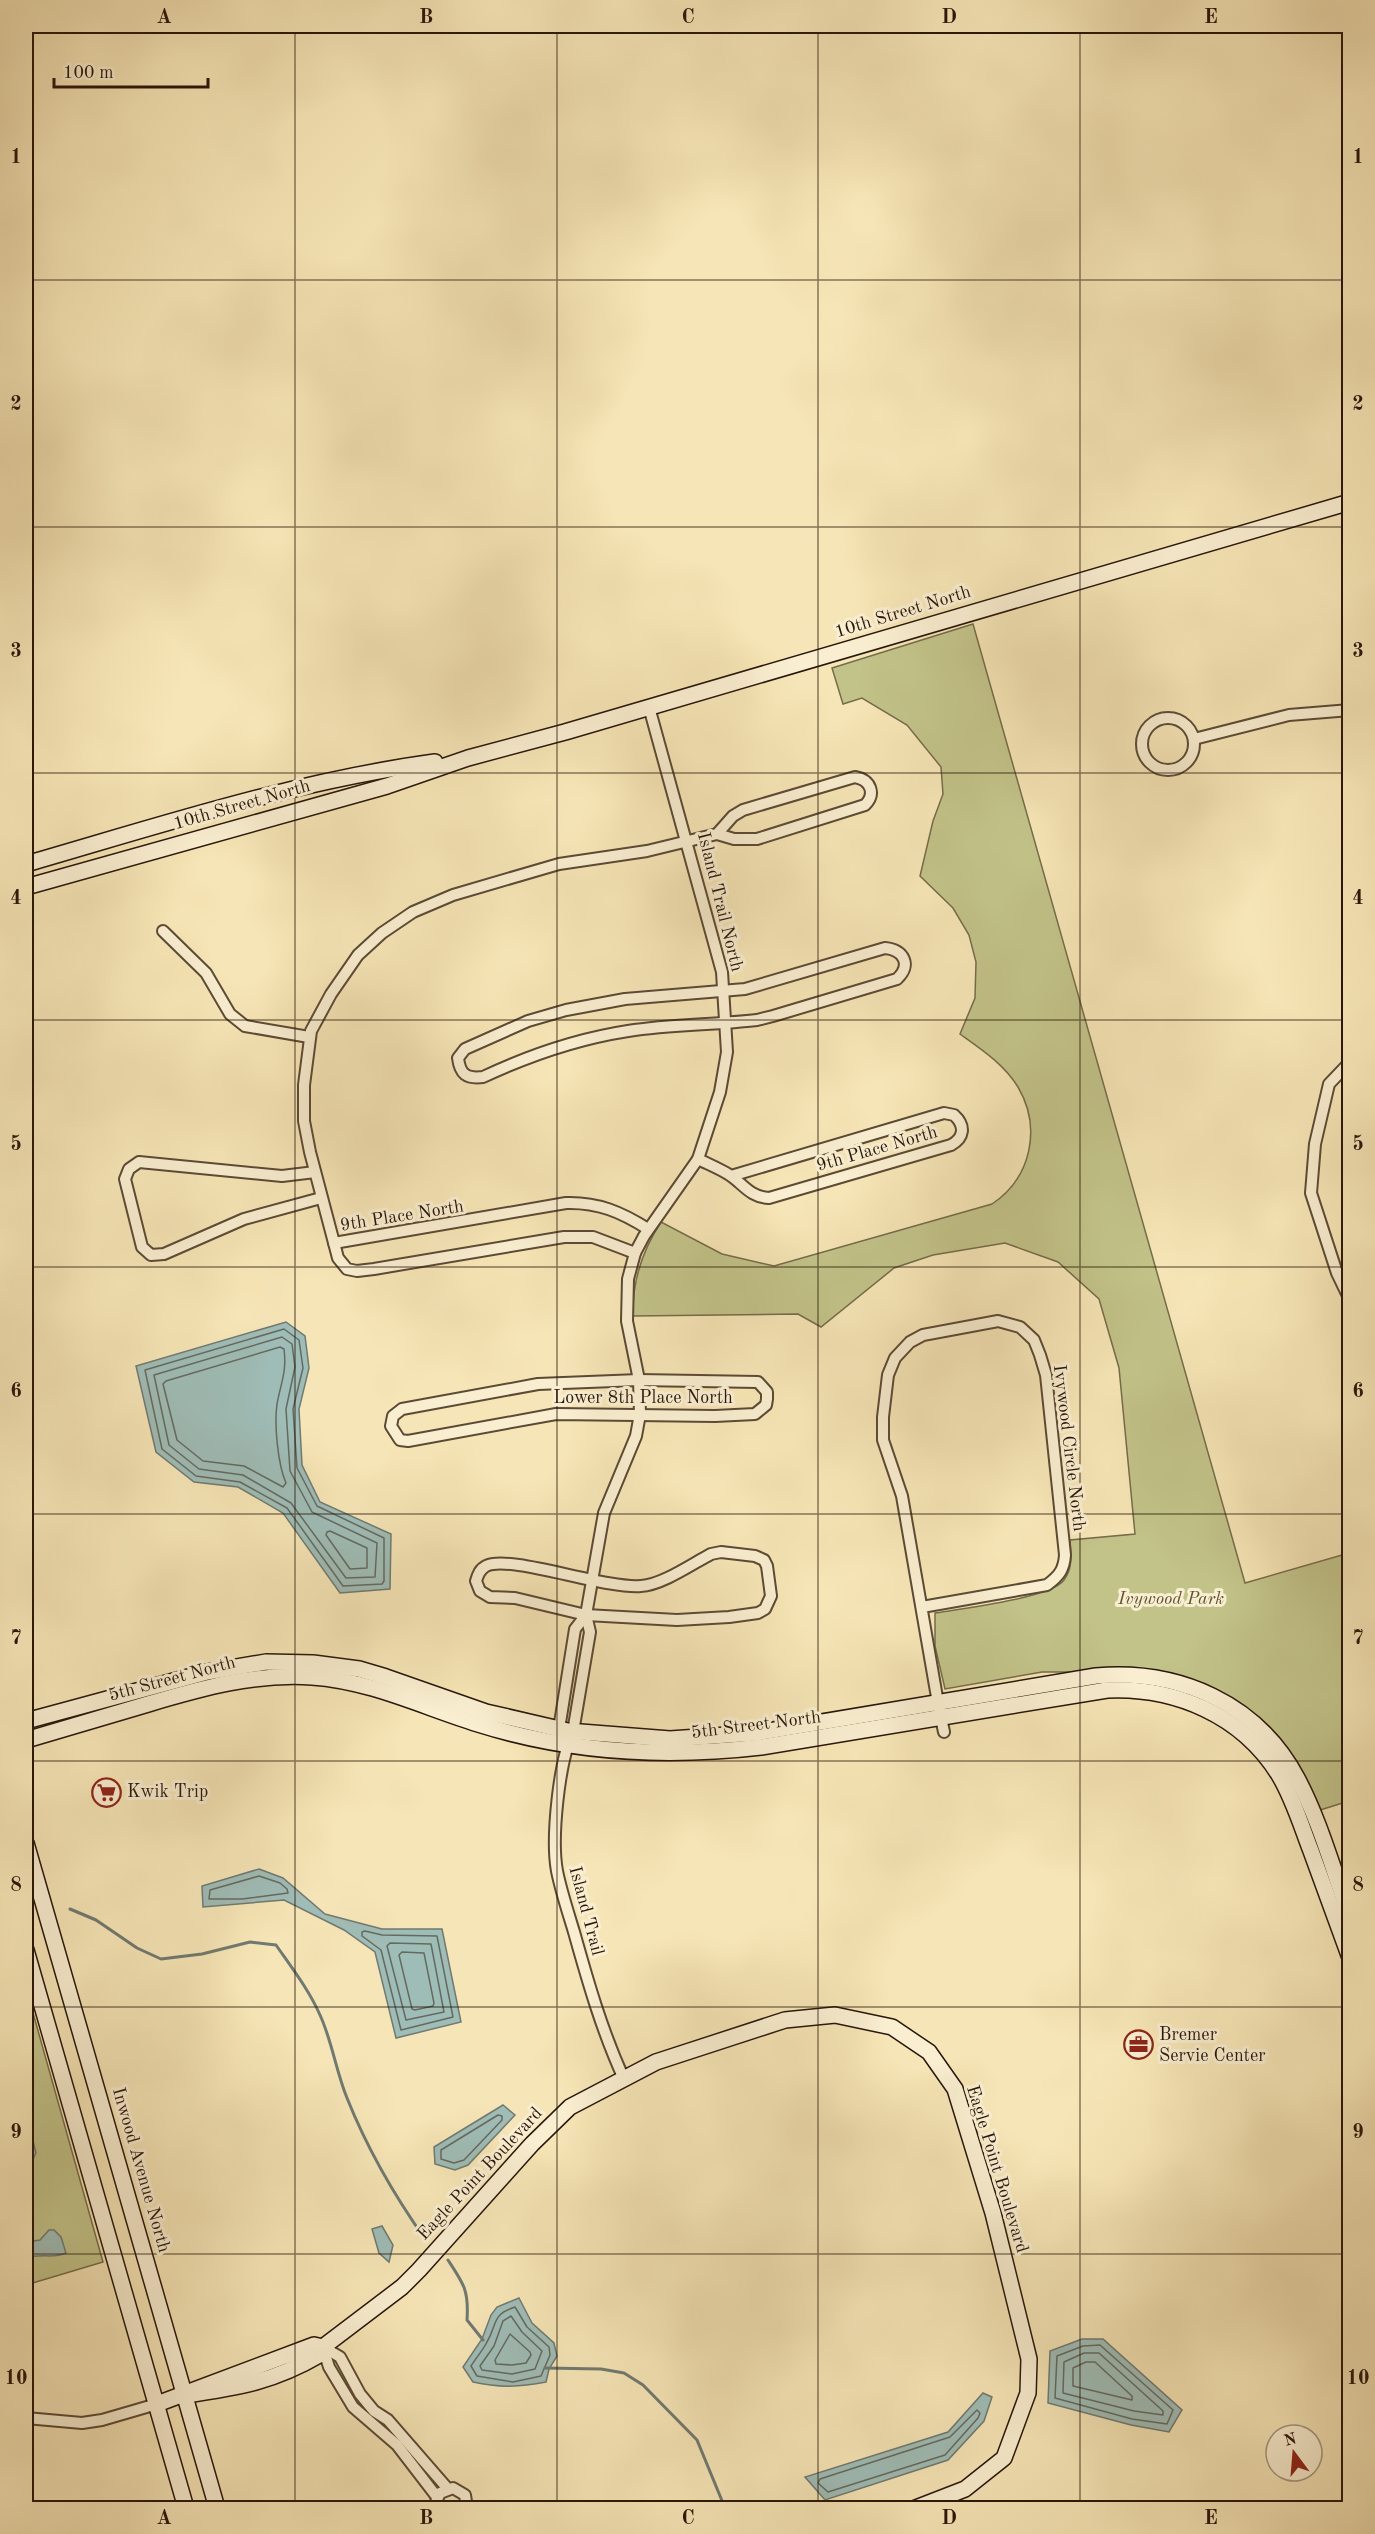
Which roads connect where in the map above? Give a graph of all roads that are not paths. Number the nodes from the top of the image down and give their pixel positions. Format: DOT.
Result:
graph roads {
  1 [pos="1350,502"];
  2 [pos="650,707"];
  3 [pos="1350,710"];
  4 [pos="1194,739"];
  5 [pos="468,758"];
  6 [pos="717,834"];
  7 [pos="688,842"];
  8 [pos="26,864"];
  9 [pos="26,887"];
  10 [pos="163,931"];
  11 [pos="724,991"];
  12 [pos="727,1023"];
  13 [pos="309,1037"];
  14 [pos="1350,1062"];
  15 [pos="698,1159"];
  16 [pos="315,1172"];
  17 [pos="731,1176"];
  18 [pos="321,1198"];
  19 [pos="648,1228"];
  20 [pos="334,1243"];
  21 [pos="635,1253"];
  22 [pos="1350,1300"];
  23 [pos="639,1380"];
  24 [pos="640,1414"];
  25 [pos="592,1581"];
  26 [pos="922,1607"];
  27 [pos="586,1615"];
  28 [pos="940,1710"];
  29 [pos="26,1721"];
  30 [pos="944,1732"];
  31 [pos="566,1735"];
  32 [pos="26,1740"];
  33 [pos="26,1843"];
  34 [pos="1350,1916"];
  35 [pos="26,1950"];
  36 [pos="1349,1958"];
  37 [pos="624,2079"];
  38 [pos="323,2347"];
  39 [pos="186,2395"];
  40 [pos="157,2404"];
  41 [pos="26,2418"];
  42 [pos="448,2489"];
  43 [pos="436,2503"];
  44 [pos="186,2508"];
  45 [pos="218,2508"];
  46 [pos="467,2508"];
  47 [pos="916,2508"];
  1 -- 2 [label="street, 10th Street North"];
  2 -- 5 [label="street, 10th Street North"];
  2 -- 7 [label="street, Island Trail North"];
  3 -- 4 [label="street"];
  4 -- 4 [label="street"];
  5 -- 8 [label="street, 10th Street North"];
  5 -- 9 [label="street, 10th Street North"];
  6 -- 6 [label="street"];
  6 -- 7 [label="street"];
  7 -- 11 [label="street, Island Trail North"];
  7 -- 13 [label="street"];
  10 -- 13 [label="street"];
  11 -- 12 [label="street, Island Trail North"];
  11 -- 12 [label="street"];
  11 -- 12 [label="street"];
  12 -- 15 [label="street, Island Trail North"];
  13 -- 16 [label="street"];
  14 -- 22 [label="street"];
  15 -- 17 [label="street, 9th Place North"];
  15 -- 19 [label="street, Island Trail North"];
  16 -- 18 [label="street"];
  16 -- 18 [label="street"];
  17 -- 17 [label="street, 9th Place North"];
  18 -- 20 [label="street"];
  19 -- 20 [label="street, 9th Place North"];
  19 -- 21 [label="street, Island Trail North"];
  20 -- 21 [label="street, 9th Place North"];
  21 -- 23 [label="street, Island Trail North"];
  23 -- 24 [label="street, Island Trail North"];
  23 -- 24 [label="street, Lower 8th Place North"];
  23 -- 24 [label="street, Lower 8th Place North"];
  24 -- 25 [label="street, Island Trail North"];
  25 -- 27 [label="street, Island Trail North"];
  25 -- 27 [label="street"];
  25 -- 27 [label="street"];
  26 -- 26 [label="street, Ivywood Circle North"];
  26 -- 28 [label="street, Ivywood Circle North"];
  27 -- 31 [label="street, Island Trail North"];
  28 -- 30 [label="street, Ivywood Circle North"];
  28 -- 31 [label="street, 5th Street North"];
  28 -- 34 [label="street, 5th Street North"];
  28 -- 36 [label="street, 5th Street North"];
  29 -- 31 [label="street, 5th Street North"];
  31 -- 32 [label="street, 5th Street North"];
  31 -- 37 [label="street, Island Trail"];
  33 -- 39 [label="street, Inwood Avenue North"];
  35 -- 40 [label="street"];
  37 -- 38 [label="street, Eagle Point Boulevard"];
  37 -- 47 [label="street, Eagle Point Boulevard"];
  38 -- 39 [label="street, Eagle Point Boulevard"];
  38 -- 42 [label="street"];
  38 -- 43 [label="street"];
  39 -- 40 [label="street, Eagle Point Boulevard"];
  39 -- 45 [label="street, Inwood Avenue North"];
  40 -- 41 [label="street"];
  40 -- 44 [label="street"];
  42 -- 43 [label="street"];
  42 -- 46 [label="street"];
}
